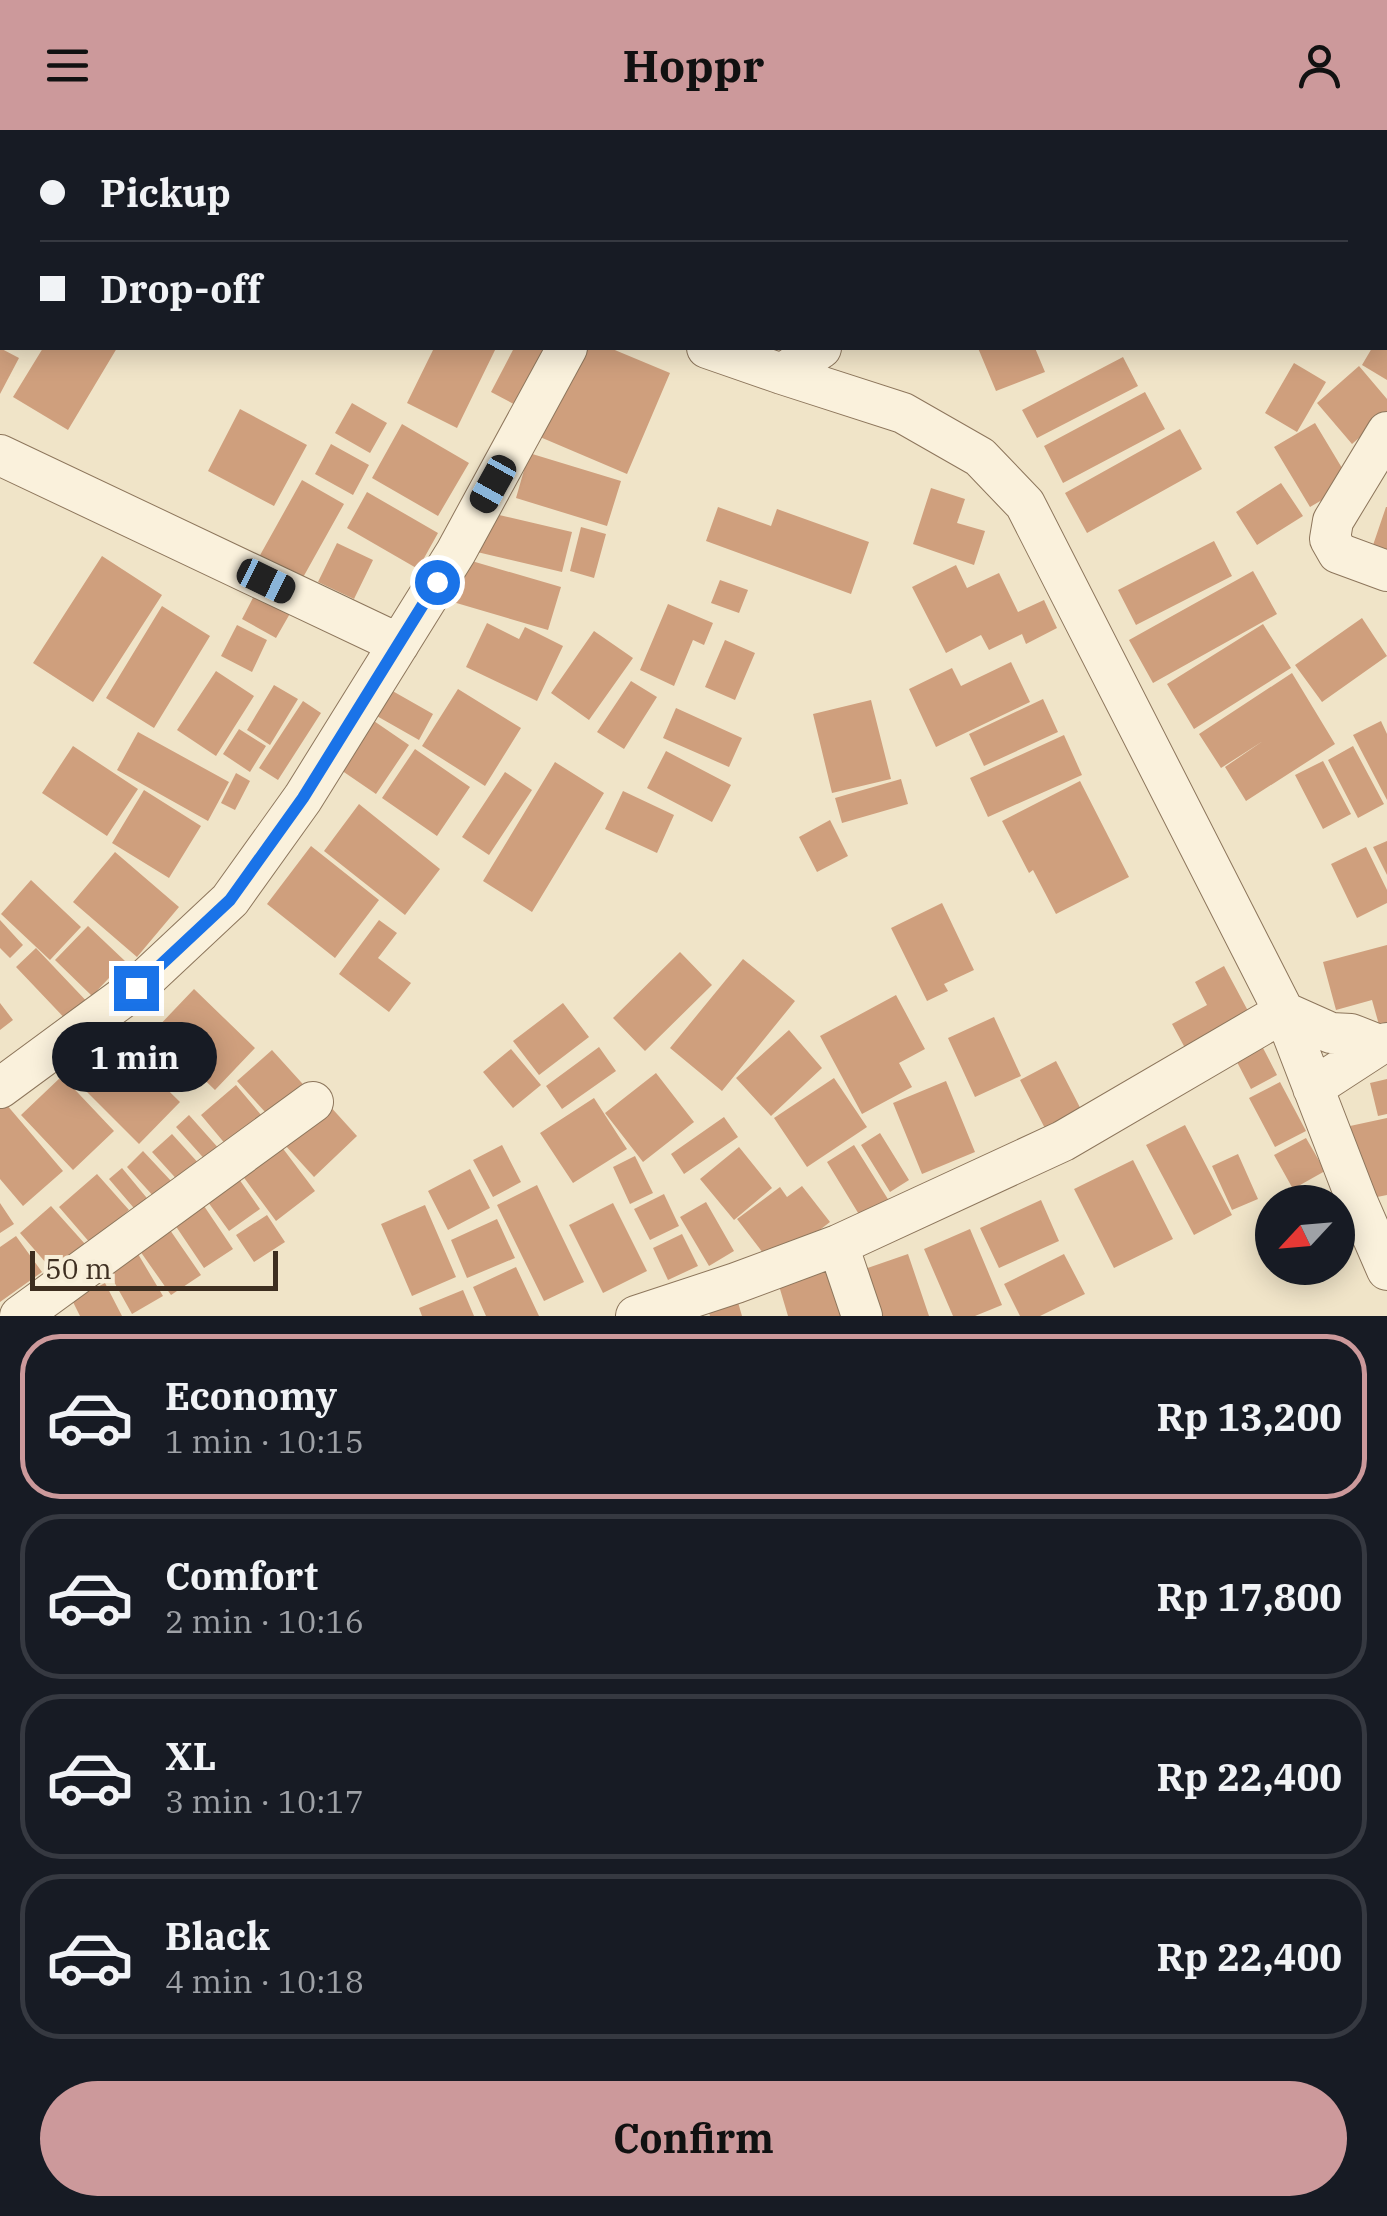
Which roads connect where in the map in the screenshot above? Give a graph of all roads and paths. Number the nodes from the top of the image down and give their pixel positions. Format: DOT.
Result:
graph roads {
  1 [pos="567,350"];
  2 [pos="713,350"];
  3 [pos="818,350"];
  4 [pos="782,374"];
  5 [pos="1387,432"];
  6 [pos="0,455"];
  7 [pos="1387,571"];
  8 [pos="398,644"];
  9 [pos="1284,1012"];
  10 [pos="1383,1044"];
  11 [pos="0,1088"];
  12 [pos="1313,1088"];
  13 [pos="313,1102"];
  14 [pos="838,1245"];
  15 [pos="1387,1270"];
  16 [pos="20,1316"];
  17 [pos="636,1316"];
  18 [pos="862,1316"];
  1 -- 8 [label="street"];
  2 -- 4 [label="street"];
  3 -- 4 [label="street"];
  4 -- 9 [label="street"];
  5 -- 7 [label="street"];
  6 -- 8 [label="street"];
  8 -- 11 [label="street"];
  9 -- 10 [label="street"];
  9 -- 12 [label="street"];
  9 -- 14 [label="street"];
  10 -- 12 [label="street"];
  12 -- 15 [label="street"];
  13 -- 16 [label="street"];
  14 -- 17 [label="street"];
  14 -- 18 [label="street"];
}
